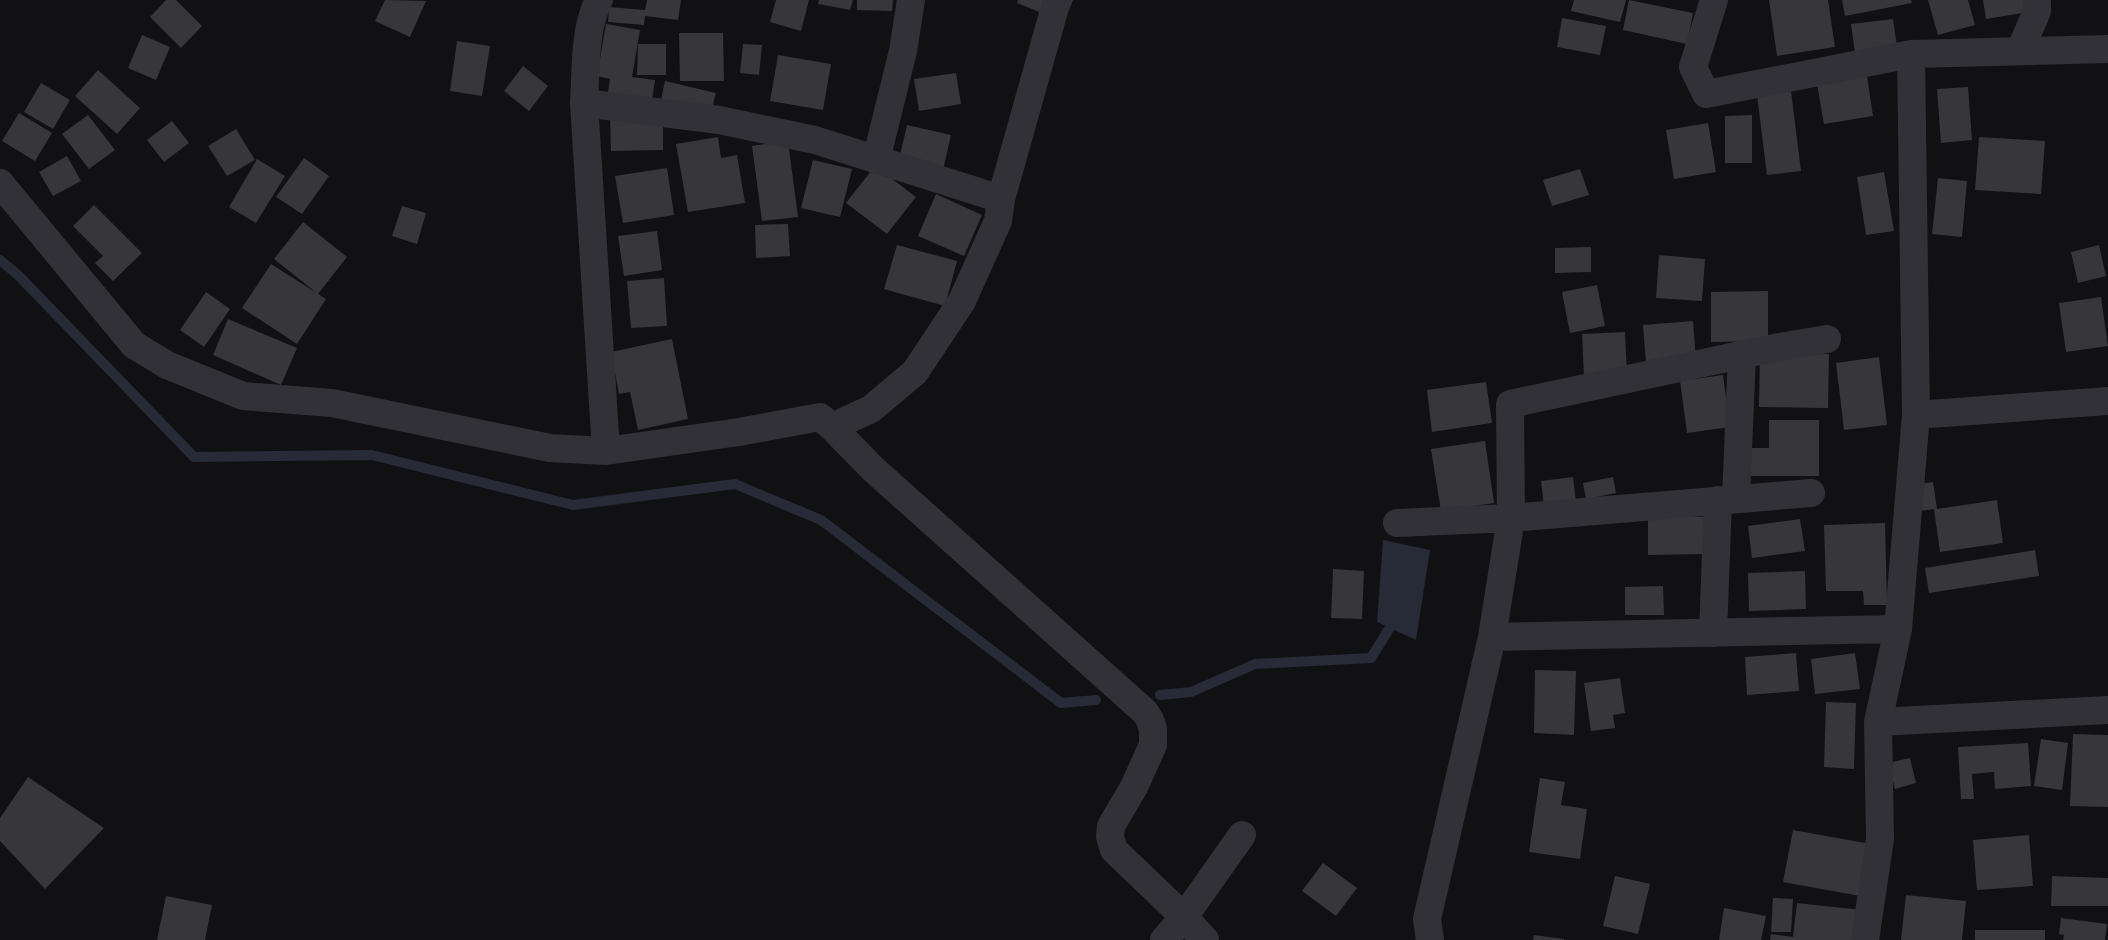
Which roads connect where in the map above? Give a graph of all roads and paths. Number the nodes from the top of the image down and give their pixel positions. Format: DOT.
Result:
graph roads {
  1 [pos="599,0"];
  2 [pos="911,0"];
  3 [pos="1057,0"];
  4 [pos="1714,0"];
  5 [pos="2037,0"];
  6 [pos="2108,49"];
  7 [pos="2020,52"];
  8 [pos="1911,54"];
  9 [pos="584,102"];
  10 [pos="876,160"];
  11 [pos="0,183"];
  12 [pos="1001,199"];
  13 [pos="1827,340"];
  14 [pos="1742,354"];
  15 [pos="2108,401"];
  16 [pos="1916,415"];
  17 [pos="832,427"];
  18 [pos="606,451"];
  19 [pos="1811,493"];
  20 [pos="1727,500"];
  21 [pos="1511,518"];
  22 [pos="1397,523"];
  23 [pos="1898,630"];
  24 [pos="1713,633"];
  25 [pos="1492,637"];
  26 [pos="2108,710"];
  27 [pos="1878,722"];
  28 [pos="1242,835"];
  29 [pos="1184,917"];
  30 [pos="1164,940"];
  31 [pos="1205,940"];
  32 [pos="1430,940"];
  33 [pos="1865,940"];
  1 -- 9 [label="street"];
  2 -- 10 [label="street"];
  3 -- 12 [label="street"];
  4 -- 8 [label="street"];
  5 -- 7 [label="street"];
  6 -- 7 [label="street"];
  7 -- 8 [label="street"];
  8 -- 16 [label="street"];
  9 -- 10 [label="street"];
  9 -- 18 [label="street"];
  10 -- 12 [label="street"];
  11 -- 18 [label="street"];
  12 -- 17 [label="street"];
  13 -- 14 [label="street"];
  14 -- 20 [label="street"];
  14 -- 21 [label="street"];
  15 -- 16 [label="street"];
  16 -- 23 [label="street"];
  17 -- 18 [label="street"];
  17 -- 29 [label="street"];
  19 -- 20 [label="street"];
  20 -- 21 [label="street"];
  20 -- 24 [label="street"];
  21 -- 22 [label="street"];
  21 -- 25 [label="street"];
  23 -- 24 [label="street"];
  23 -- 27 [label="street"];
  24 -- 25 [label="street"];
  25 -- 32 [label="street"];
  26 -- 27 [label="street"];
  27 -- 33 [label="street"];
  28 -- 29 [label="street"];
  29 -- 30 [label="street"];
  29 -- 31 [label="street"];
}
